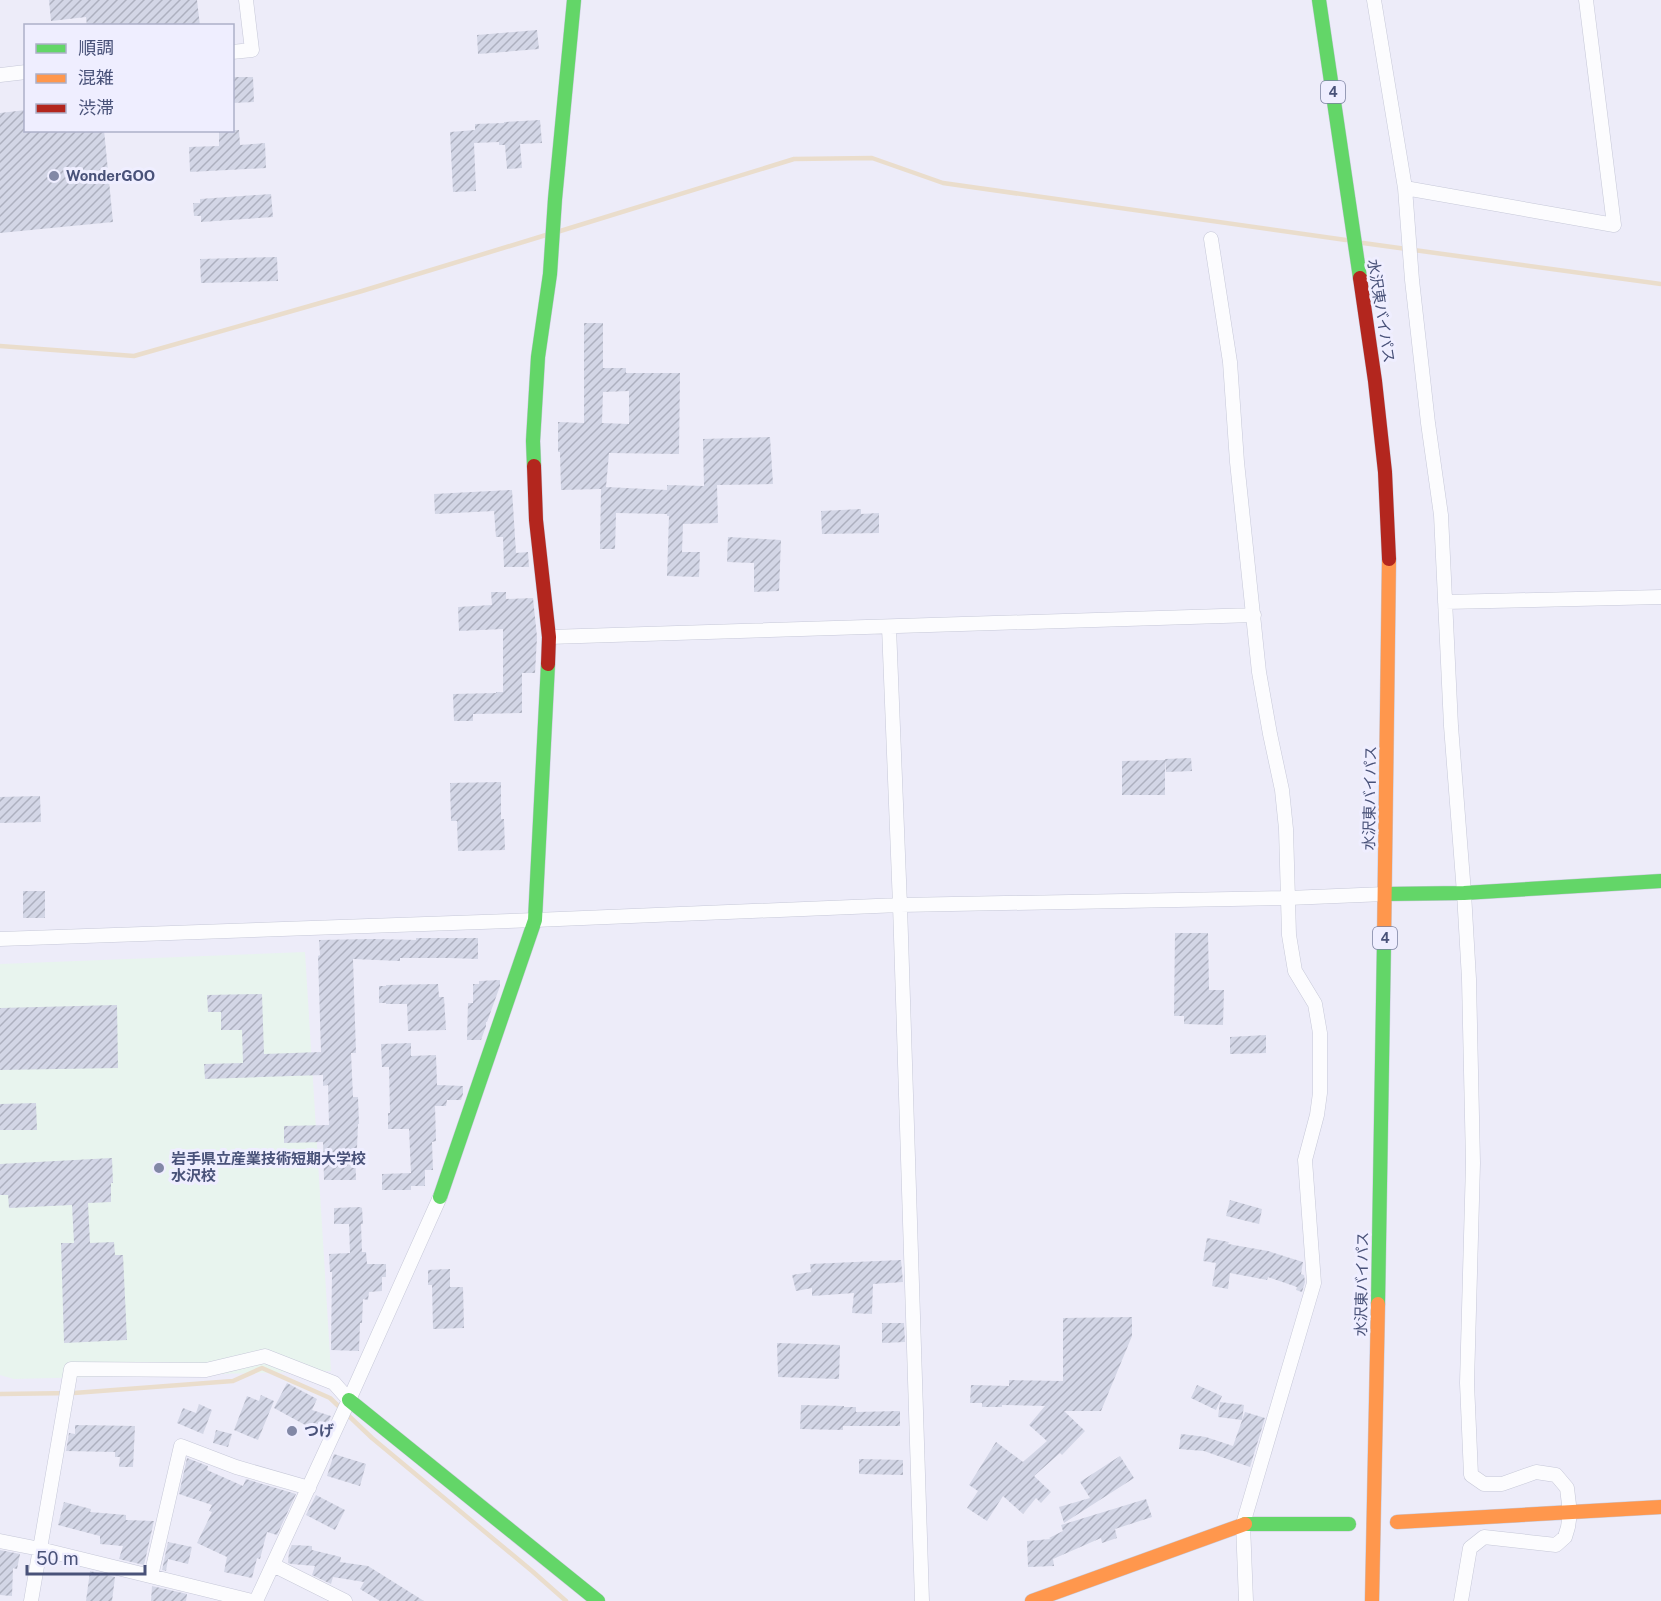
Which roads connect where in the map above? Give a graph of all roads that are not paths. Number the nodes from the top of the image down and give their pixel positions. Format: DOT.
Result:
graph roads {
  1 [pos="246,0"];
  2 [pos="574,0"];
  3 [pos="1319,0"];
  4 [pos="1374,0"];
  5 [pos="1586,0"];
  6 [pos="234,52"];
  7 [pos="24,72"];
  8 [pos="0,75"];
  9 [pos="1405,188"];
  10 [pos="1210,239"];
  11 [pos="1661,597"];
  12 [pos="1445,602"];
  13 [pos="1254,615"];
  14 [pos="889,627"];
  15 [pos="549,637"];
  16 [pos="1661,881"];
  17 [pos="1464,892"];
  18 [pos="1385,894"];
  19 [pos="1288,897"];
  20 [pos="900,905"];
  21 [pos="535,920"];
  22 [pos="0,939"];
  23 [pos="440,1197"];
  24 [pos="349,1400"];
  25 [pos="309,1488"];
  26 [pos="1661,1507"];
  27 [pos="1570,1513"];
  28 [pos="1397,1522"];
  29 [pos="1243,1524"];
  30 [pos="1348,1524"];
  31 [pos="0,1541"];
  32 [pos="40,1549"];
  33 [pos="273,1565"];
  34 [pos="151,1576"];
  35 [pos="31,1601"];
  36 [pos="254,1601"];
  37 [pos="345,1601"];
  38 [pos="598,1601"];
  39 [pos="922,1601"];
  40 [pos="1032,1601"];
  41 [pos="1246,1601"];
  42 [pos="1372,1601"];
  43 [pos="1461,1601"];
  1 -- 6 [label="street"];
  2 -- 15 [label="main road"];
  3 -- 18 [label="main road, 水沢東バイパス / 4"];
  4 -- 9 [label="street"];
  5 -- 9 [label="street"];
  7 -- 8 [label="street"];
  9 -- 12 [label="street"];
  10 -- 13 [label="street"];
  11 -- 12 [label="street"];
  12 -- 17 [label="street"];
  13 -- 14 [label="street"];
  13 -- 19 [label="street"];
  14 -- 15 [label="street"];
  14 -- 20 [label="street"];
  15 -- 21 [label="main road"];
  16 -- 17 [label="main road"];
  17 -- 18 [label="main road"];
  17 -- 27 [label="street"];
  18 -- 19 [label="street"];
  18 -- 42 [label="main road, 水沢東バイパス / 4"];
  19 -- 20 [label="street"];
  19 -- 29 [label="street"];
  20 -- 21 [label="street"];
  20 -- 39 [label="street"];
  21 -- 22 [label="street"];
  21 -- 23 [label="main road"];
  23 -- 24 [label="street"];
  24 -- 25 [label="street"];
  24 -- 32 [label="street"];
  24 -- 38 [label="main road"];
  25 -- 33 [label="street"];
  25 -- 34 [label="street"];
  26 -- 27 [label="main road"];
  27 -- 28 [label="main road"];
  27 -- 43 [label="street"];
  29 -- 30 [label="main road"];
  29 -- 40 [label="main road"];
  29 -- 41 [label="street"];
  31 -- 32 [label="street"];
  32 -- 34 [label="street"];
  32 -- 35 [label="street"];
  33 -- 36 [label="street"];
  33 -- 37 [label="street"];
  34 -- 36 [label="street"];
}
